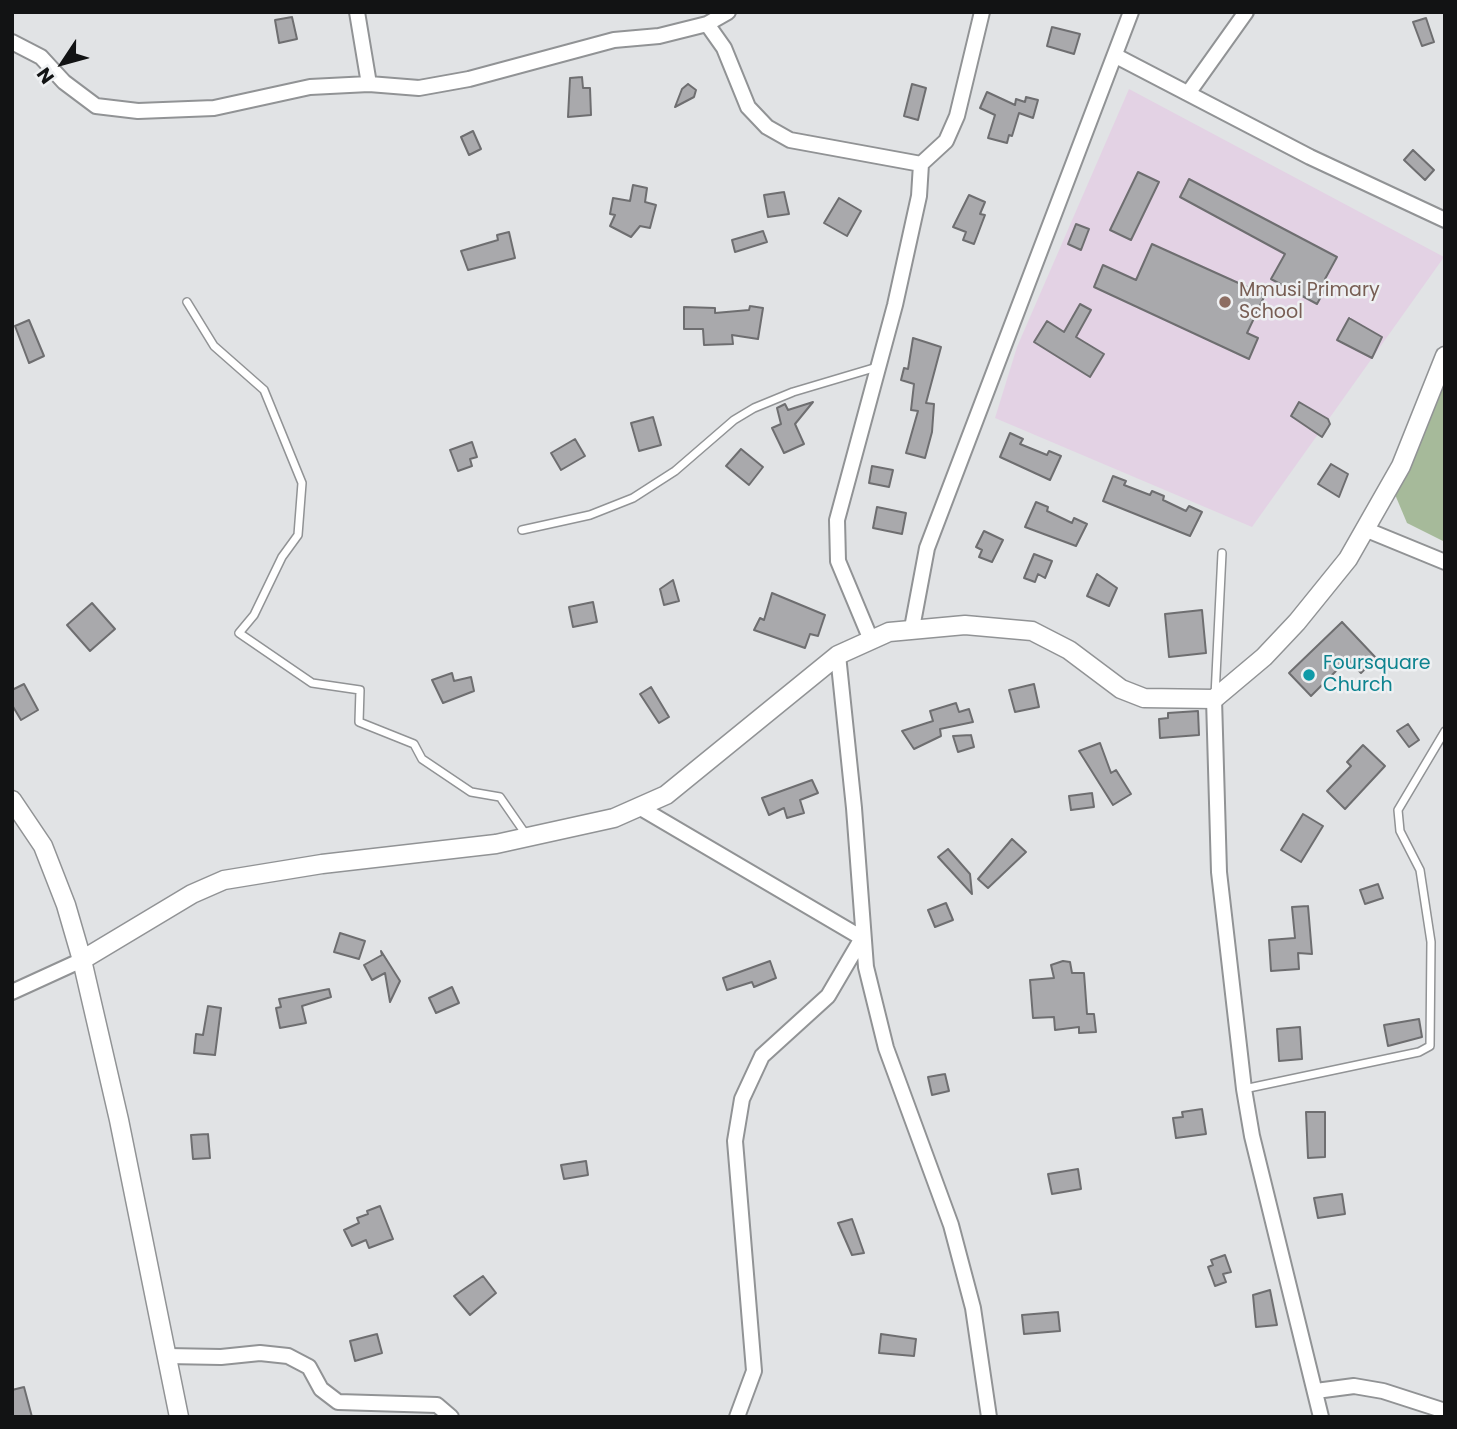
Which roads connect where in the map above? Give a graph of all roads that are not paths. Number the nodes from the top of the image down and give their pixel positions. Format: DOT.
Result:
graph roads {
  1 [pos="357,12"];
  2 [pos="728,12"];
  3 [pos="982,12"];
  4 [pos="1131,12"];
  5 [pos="1246,12"];
  6 [pos="707,24"];
  7 [pos="12,42"];
  8 [pos="1116,56"];
  9 [pos="369,84"];
  10 [pos="1189,92"];
  11 [pos="921,164"];
  12 [pos="1443,222"];
  13 [pos="187,302"];
  14 [pos="1445,356"];
  15 [pos="877,367"];
  16 [pos="522,530"];
  17 [pos="1367,530"];
  18 [pos="1222,554"];
  19 [pos="1445,562"];
  20 [pos="912,628"];
  21 [pos="871,640"];
  22 [pos="838,655"];
  23 [pos="1214,699"];
  24 [pos="1445,731"];
  25 [pos="12,800"];
  26 [pos="639,807"];
  27 [pos="527,837"];
  28 [pos="862,938"];
  29 [pos="82,960"];
  30 [pos="12,992"];
  31 [pos="1244,1089"];
  32 [pos="167,1356"];
  33 [pos="1316,1391"];
  34 [pos="1445,1411"];
  35 [pos="178,1417"];
  36 [pos="451,1417"];
  37 [pos="737,1417"];
  38 [pos="989,1417"];
  39 [pos="1321,1417"];
  1 -- 9 [label="street"];
  2 -- 6 [label="street"];
  3 -- 11 [label="street"];
  4 -- 8 [label="street"];
  5 -- 10 [label="street"];
  6 -- 9 [label="street"];
  6 -- 11 [label="street"];
  7 -- 9 [label="street"];
  8 -- 10 [label="street"];
  8 -- 20 [label="street"];
  10 -- 12 [label="street"];
  11 -- 15 [label="street"];
  13 -- 27 [label="lane"];
  14 -- 17 [label="street"];
  15 -- 16 [label="lane"];
  15 -- 21 [label="street"];
  17 -- 19 [label="street"];
  17 -- 23 [label="street"];
  18 -- 23 [label="lane"];
  20 -- 21 [label="street"];
  20 -- 23 [label="street"];
  21 -- 22 [label="street"];
  22 -- 26 [label="street"];
  22 -- 28 [label="street"];
  23 -- 31 [label="street"];
  24 -- 31 [label="lane"];
  25 -- 29 [label="street"];
  26 -- 27 [label="street"];
  26 -- 28 [label="street"];
  27 -- 29 [label="street"];
  28 -- 37 [label="street"];
  28 -- 38 [label="street"];
  29 -- 30 [label="street"];
  29 -- 32 [label="street"];
  31 -- 33 [label="street"];
  32 -- 35 [label="street"];
  32 -- 36 [label="street"];
  33 -- 34 [label="street"];
  33 -- 39 [label="street"];
}
